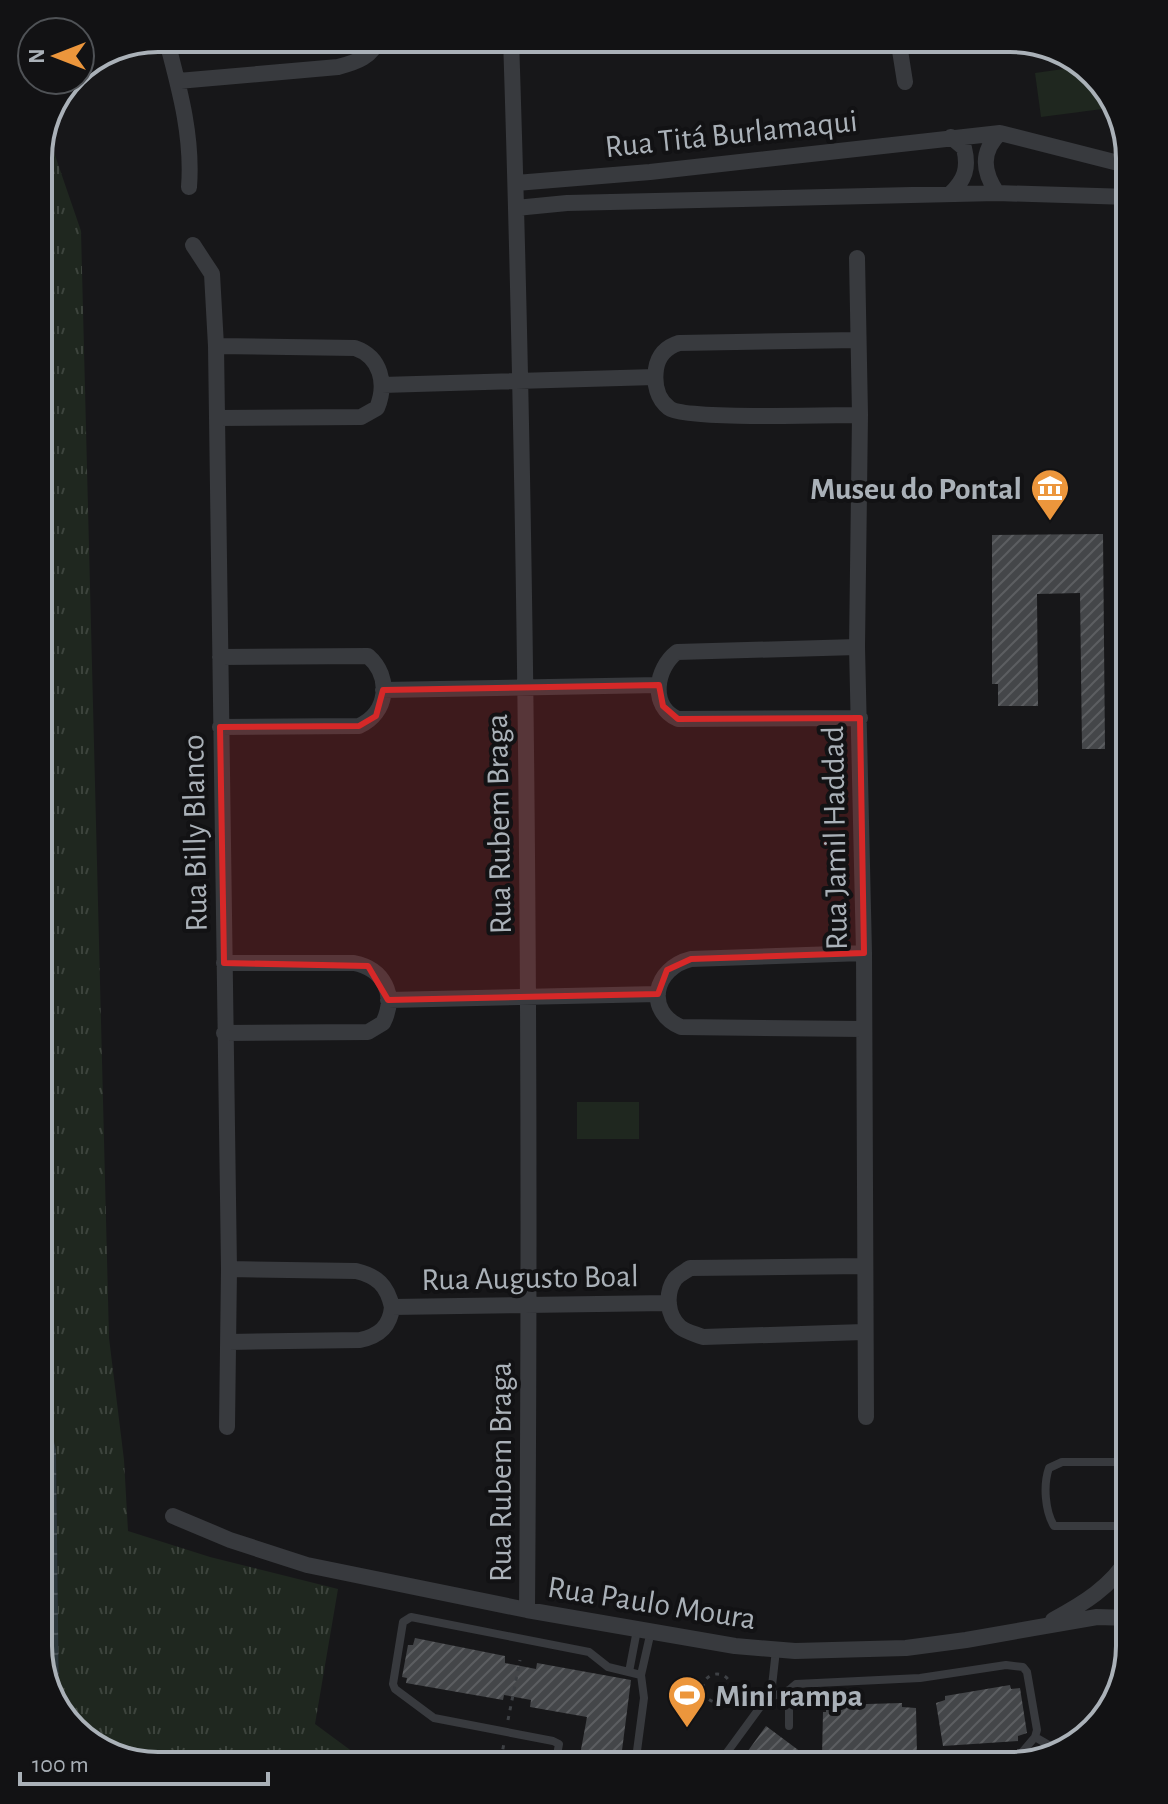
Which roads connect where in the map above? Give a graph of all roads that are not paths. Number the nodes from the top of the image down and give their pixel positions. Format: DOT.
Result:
graph roads {
  1 [pos="170,52"];
  2 [pos="370,52"];
  3 [pos="511,52"];
  4 [pos="900,52"];
  5 [pos="178,81"];
  6 [pos="905,82"];
  7 [pos="1000,133"];
  8 [pos="951,137"];
  9 [pos="1116,162"];
  10 [pos="516,183"];
  11 [pos="189,187"];
  12 [pos="997,193"];
  13 [pos="950,194"];
  14 [pos="1116,197"];
  15 [pos="516,208"];
  16 [pos="193,245"];
  17 [pos="857,258"];
  18 [pos="858,340"];
  19 [pos="216,346"];
  20 [pos="655,377"];
  21 [pos="520,381"];
  22 [pos="382,385"];
  23 [pos="860,415"];
  24 [pos="217,418"];
  25 [pos="857,647"];
  26 [pos="220,657"];
  27 [pos="659,685"];
  28 [pos="525,688"];
  29 [pos="383,690"];
  30 [pos="860,718"];
  31 [pos="220,727"];
  32 [pos="864,953"];
  33 [pos="224,963"];
  34 [pos="658,994"];
  35 [pos="528,997"];
  36 [pos="388,1000"];
  37 [pos="863,1029"];
  38 [pos="224,1033"];
  39 [pos="864,1266"];
  40 [pos="229,1269"];
  41 [pos="669,1303"];
  42 [pos="529,1305"];
  43 [pos="392,1307"];
  44 [pos="864,1332"];
  45 [pos="229,1342"];
  46 [pos="866,1417"];
  47 [pos="227,1427"];
  48 [pos="1116,1462"];
  49 [pos="173,1516"];
  50 [pos="1116,1526"];
  51 [pos="1116,1575"];
  52 [pos="527,1610"];
  53 [pos="1116,1618"];
  54 [pos="1037,1629"];
  55 [pos="644,1630"];
  56 [pos="776,1650"];
  57 [pos="629,1672"];
  58 [pos="641,1675"];
  59 [pos="789,1690"];
  60 [pos="771,1695"];
  61 [pos="789,1726"];
  62 [pos="1035,1737"];
  63 [pos="1048,1744"];
  64 [pos="1024,1751"];
  65 [pos="558,1752"];
  66 [pos="637,1752"];
  67 [pos="728,1752"];
  1 -- 5 [label="street"];
  2 -- 5 [label="street"];
  3 -- 10 [label="street, Rua Rubem Braga"];
  4 -- 6 [label="street"];
  5 -- 11 [label="street"];
  7 -- 8 [label="street, Rua Titá Burlamaqui"];
  7 -- 9 [label="street"];
  7 -- 12 [label="street"];
  8 -- 10 [label="street, Rua Titá Burlamaqui"];
  8 -- 13 [label="street"];
  10 -- 15 [label="street, Rua Rubem Braga"];
  12 -- 13 [label="street, Rua Titá Burlamaqui"];
  12 -- 14 [label="street, Rua Titá Burlamaqui"];
  13 -- 15 [label="street, Rua Titá Burlamaqui"];
  15 -- 21 [label="street, Rua Rubem Braga"];
  16 -- 19 [label="street, Rua Billy Blanco"];
  17 -- 18 [label="street, Rua Jamil Haddad"];
  18 -- 20 [label="street"];
  18 -- 23 [label="street, Rua Jamil Haddad"];
  19 -- 22 [label="street"];
  19 -- 24 [label="street, Rua Billy Blanco"];
  20 -- 21 [label="street"];
  20 -- 23 [label="street"];
  21 -- 22 [label="street"];
  21 -- 28 [label="street, Rua Rubem Braga"];
  22 -- 24 [label="street"];
  23 -- 25 [label="street, Rua Jamil Haddad"];
  24 -- 26 [label="street, Rua Billy Blanco"];
  25 -- 27 [label="street"];
  25 -- 30 [label="street, Rua Jamil Haddad"];
  26 -- 29 [label="street"];
  26 -- 31 [label="street, Rua Billy Blanco"];
  27 -- 28 [label="street"];
  27 -- 30 [label="street"];
  28 -- 29 [label="street"];
  28 -- 35 [label="street, Rua Rubem Braga"];
  29 -- 31 [label="street"];
  30 -- 32 [label="street, Rua Jamil Haddad"];
  31 -- 33 [label="street, Rua Billy Blanco"];
  32 -- 34 [label="street"];
  32 -- 37 [label="street, Rua Jamil Haddad"];
  33 -- 36 [label="street"];
  33 -- 38 [label="street, Rua Billy Blanco"];
  34 -- 35 [label="street"];
  34 -- 37 [label="street"];
  35 -- 36 [label="street"];
  35 -- 42 [label="street, Rua Rubem Braga"];
  36 -- 38 [label="street"];
  37 -- 39 [label="street, Rua Jamil Haddad"];
  38 -- 40 [label="street, Rua Billy Blanco"];
  39 -- 41 [label="street, Rua Augusto Boal"];
  39 -- 44 [label="street, Rua Jamil Haddad"];
  40 -- 43 [label="street, Rua Augusto Boal"];
  40 -- 45 [label="street, Rua Billy Blanco"];
  41 -- 42 [label="street, Rua Augusto Boal"];
  41 -- 44 [label="street, Rua Augusto Boal"];
  42 -- 43 [label="street, Rua Augusto Boal"];
  42 -- 52 [label="street, Rua Rubem Braga"];
  43 -- 45 [label="street, Rua Augusto Boal"];
  44 -- 46 [label="street, Rua Jamil Haddad"];
  45 -- 47 [label="street, Rua Billy Blanco"];
  48 -- 50 [label="lane"];
  49 -- 52 [label="street, Rua Paulo Moura"];
  51 -- 54 [label="street, Rua Paulo Moura"];
  52 -- 55 [label="street, Rua Paulo Moura"];
  53 -- 54 [label="street, Rua Paulo Moura"];
  54 -- 56 [label="street, Rua Paulo Moura"];
  55 -- 56 [label="street, Rua Paulo Moura"];
  55 -- 57 [label="lane"];
  55 -- 58 [label="lane"];
  56 -- 60 [label="lane"];
  57 -- 58 [label="lane"];
  57 -- 65 [label="lane"];
  58 -- 66 [label="lane"];
  59 -- 60 [label="lane"];
  59 -- 61 [label="lane"];
  59 -- 62 [label="lane"];
  60 -- 67 [label="lane"];
  62 -- 63 [label="lane"];
  62 -- 64 [label="lane"];
}
